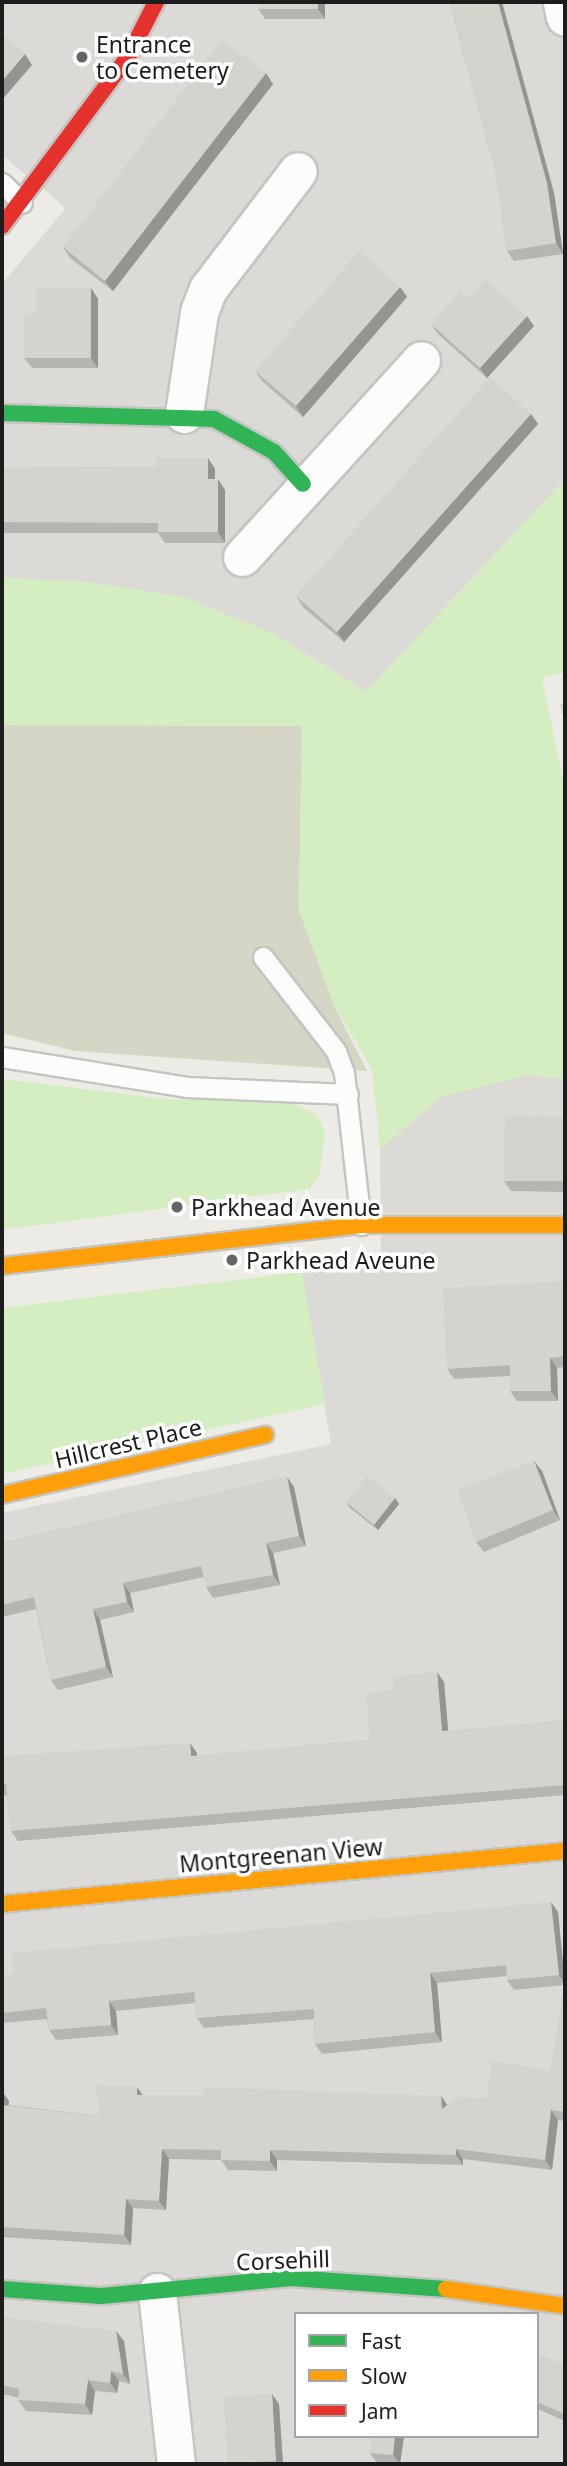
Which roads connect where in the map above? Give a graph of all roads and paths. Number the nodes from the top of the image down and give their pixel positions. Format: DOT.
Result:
graph roads {
  1 [pos="156,2"];
  2 [pos="562,2"];
  3 [pos="565,17"];
  4 [pos="298,172"];
  5 [pos="2,183"];
  6 [pos="22,203"];
  7 [pos="2,226"];
  8 [pos="421,360"];
  9 [pos="2,413"];
  10 [pos="184,414"];
  11 [pos="303,484"];
  12 [pos="242,557"];
  13 [pos="263,957"];
  14 [pos="2,1057"];
  15 [pos="348,1094"];
  16 [pos="360,1225"];
  17 [pos="565,1225"];
  18 [pos="2,1266"];
  19 [pos="265,1434"];
  20 [pos="2,1495"];
  21 [pos="565,1851"];
  22 [pos="2,1904"];
  23 [pos="2,2289"];
  24 [pos="157,2292"];
  25 [pos="565,2306"];
  26 [pos="176,2464"];
  1 -- 6 [label="street"];
  2 -- 3 [label="street"];
  4 -- 10 [label="street"];
  5 -- 6 [label="lane"];
  6 -- 7 [label="street"];
  8 -- 11 [label="street"];
  9 -- 10 [label="street"];
  10 -- 11 [label="street"];
  11 -- 12 [label="street"];
  13 -- 15 [label="lane"];
  14 -- 15 [label="lane"];
  15 -- 16 [label="lane"];
  16 -- 17 [label="street"];
  16 -- 18 [label="street"];
  19 -- 20 [label="street, Hillcrest Place"];
  21 -- 22 [label="street, Montgreenan View"];
  23 -- 24 [label="street, Corsehill"];
  24 -- 25 [label="street, Corsehill"];
  24 -- 26 [label="street"];
}
